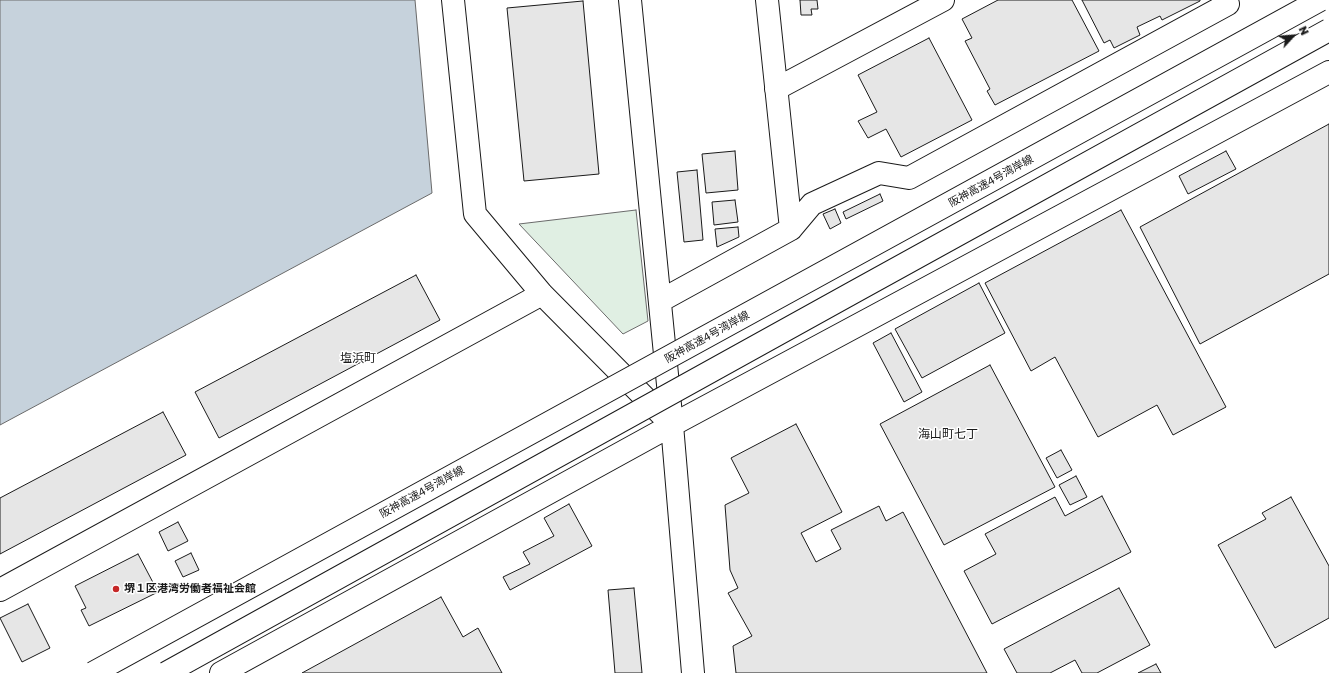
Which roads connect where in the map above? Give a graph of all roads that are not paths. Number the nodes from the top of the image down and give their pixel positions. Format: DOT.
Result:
graph roads {
  1 [pos="453,0"];
  2 [pos="630,0"];
  3 [pos="767,0"];
  4 [pos="943,0"];
  5 [pos="1226,0"];
  6 [pos="1320,0"];
  7 [pos="1329,30"];
  8 [pos="1329,72"];
  9 [pos="776,89"];
  10 [pos="791,229"];
  11 [pos="542,294"];
  12 [pos="660,301"];
  13 [pos="672,425"];
  14 [pos="0,590"];
  15 [pos="93,673"];
  16 [pos="166,673"];
  17 [pos="221,673"];
  18 [pos="693,673"];
  1 -- 11 [label="main road"];
  2 -- 12 [label="main road"];
  3 -- 9 [label="main road"];
  4 -- 9 [label="main road"];
  5 -- 10 [label="main road"];
  6 -- 15 [label="main road, 阪神高速4号湾岸線, bridge"];
  7 -- 16 [label="main road, bridge"];
  8 -- 13 [label="main road"];
  9 -- 10 [label="main road"];
  10 -- 12 [label="main road"];
  11 -- 13 [label="main road"];
  11 -- 14 [label="main road"];
  12 -- 13 [label="main road"];
  13 -- 17 [label="main road"];
  13 -- 18 [label="main road"];
}
